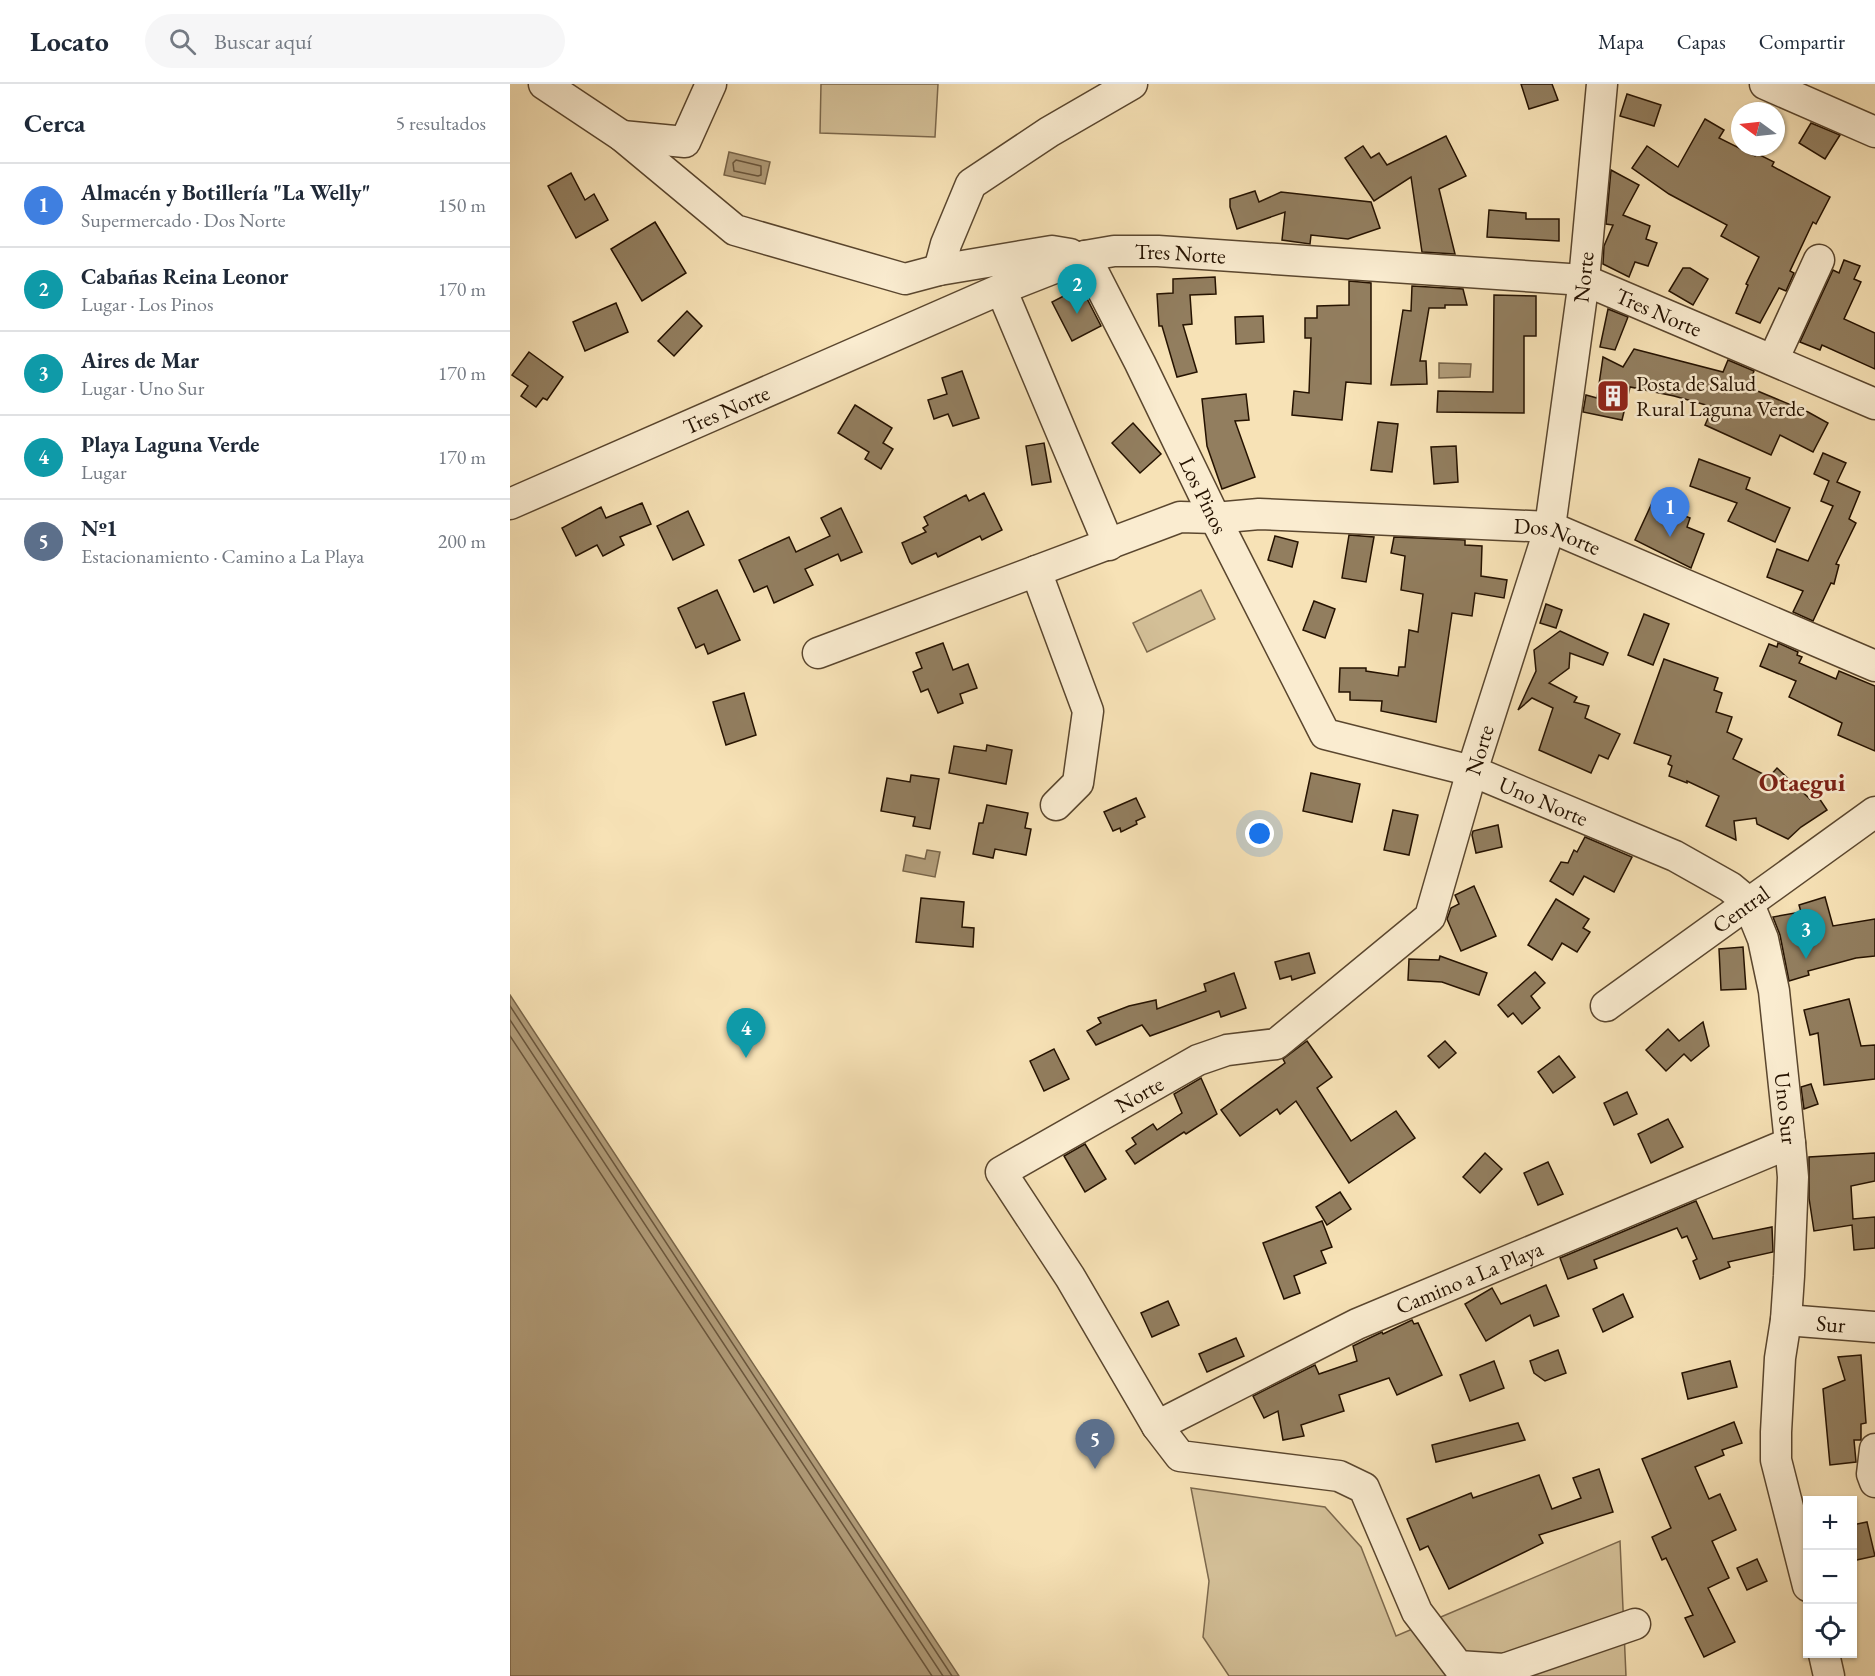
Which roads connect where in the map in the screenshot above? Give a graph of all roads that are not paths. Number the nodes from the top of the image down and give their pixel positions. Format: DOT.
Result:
graph roads {
  1 [pos="544,84"];
  2 [pos="711,84"];
  3 [pos="1132,84"];
  4 [pos="1602,84"];
  5 [pos="1765,84"];
  6 [pos="1875,132"];
  7 [pos="622,136"];
  8 [pos="1085,256"];
  9 [pos="1819,260"];
  10 [pos="939,270"];
  11 [pos="1584,280"];
  12 [pos="1001,289"];
  13 [pos="1773,360"];
  14 [pos="1875,404"];
  15 [pos="510,504"];
  16 [pos="1215,518"];
  17 [pos="1550,527"];
  18 [pos="1109,545"];
  19 [pos="1036,571"];
  20 [pos="818,654"];
  21 [pos="1875,666"];
  22 [pos="1325,734"];
  23 [pos="1472,771"];
  24 [pos="1056,805"];
  25 [pos="1875,812"];
  26 [pos="1748,902"];
  27 [pos="1606,1006"];
  28 [pos="1790,1143"];
  29 [pos="1786,1320"];
  30 [pos="1875,1327"];
  31 [pos="1157,1426"];
  32 [pos="1875,1449"];
  33 [pos="1875,1482"];
  34 [pos="1803,1566"];
  35 [pos="1635,1623"];
  36 [pos="1825,1658"];
  37 [pos="1829,1676"];
  1 -- 7 [label="street"];
  2 -- 7 [label="street"];
  3 -- 10 [label="street"];
  4 -- 11 [label="street, Norte"];
  5 -- 6 [label="street"];
  7 -- 10 [label="street"];
  8 -- 10 [label="street"];
  8 -- 11 [label="street, Tres Norte"];
  8 -- 12 [label="street, Tres Norte"];
  8 -- 16 [label="street, Los Pinos"];
  9 -- 13 [label="street"];
  11 -- 13 [label="street, Tres Norte"];
  11 -- 17 [label="street, Norte"];
  12 -- 15 [label="street, Tres Norte"];
  12 -- 18 [label="street"];
  13 -- 14 [label="street, Tres Norte"];
  16 -- 17 [label="street, Dos Norte"];
  16 -- 18 [label="street, Dos Norte"];
  16 -- 22 [label="street, Los Pinos"];
  17 -- 21 [label="street, Dos Norte"];
  17 -- 23 [label="street, Norte"];
  18 -- 19 [label="street, Dos Norte"];
  19 -- 20 [label="street, Dos Norte"];
  19 -- 24 [label="street"];
  22 -- 23 [label="street, Uno Norte"];
  23 -- 26 [label="street, Uno Norte"];
  23 -- 31 [label="street, Norte"];
  25 -- 26 [label="street, Central"];
  26 -- 27 [label="street, Central"];
  26 -- 28 [label="street, Uno Sur"];
  28 -- 29 [label="street, Uno Sur"];
  28 -- 31 [label="street, Camino a La Playa"];
  29 -- 30 [label="street, Sur"];
  29 -- 34 [label="street, Uno Sur"];
  31 -- 35 [label="street"];
  32 -- 33 [label="street"];
  36 -- 37 [label="street"];
}
